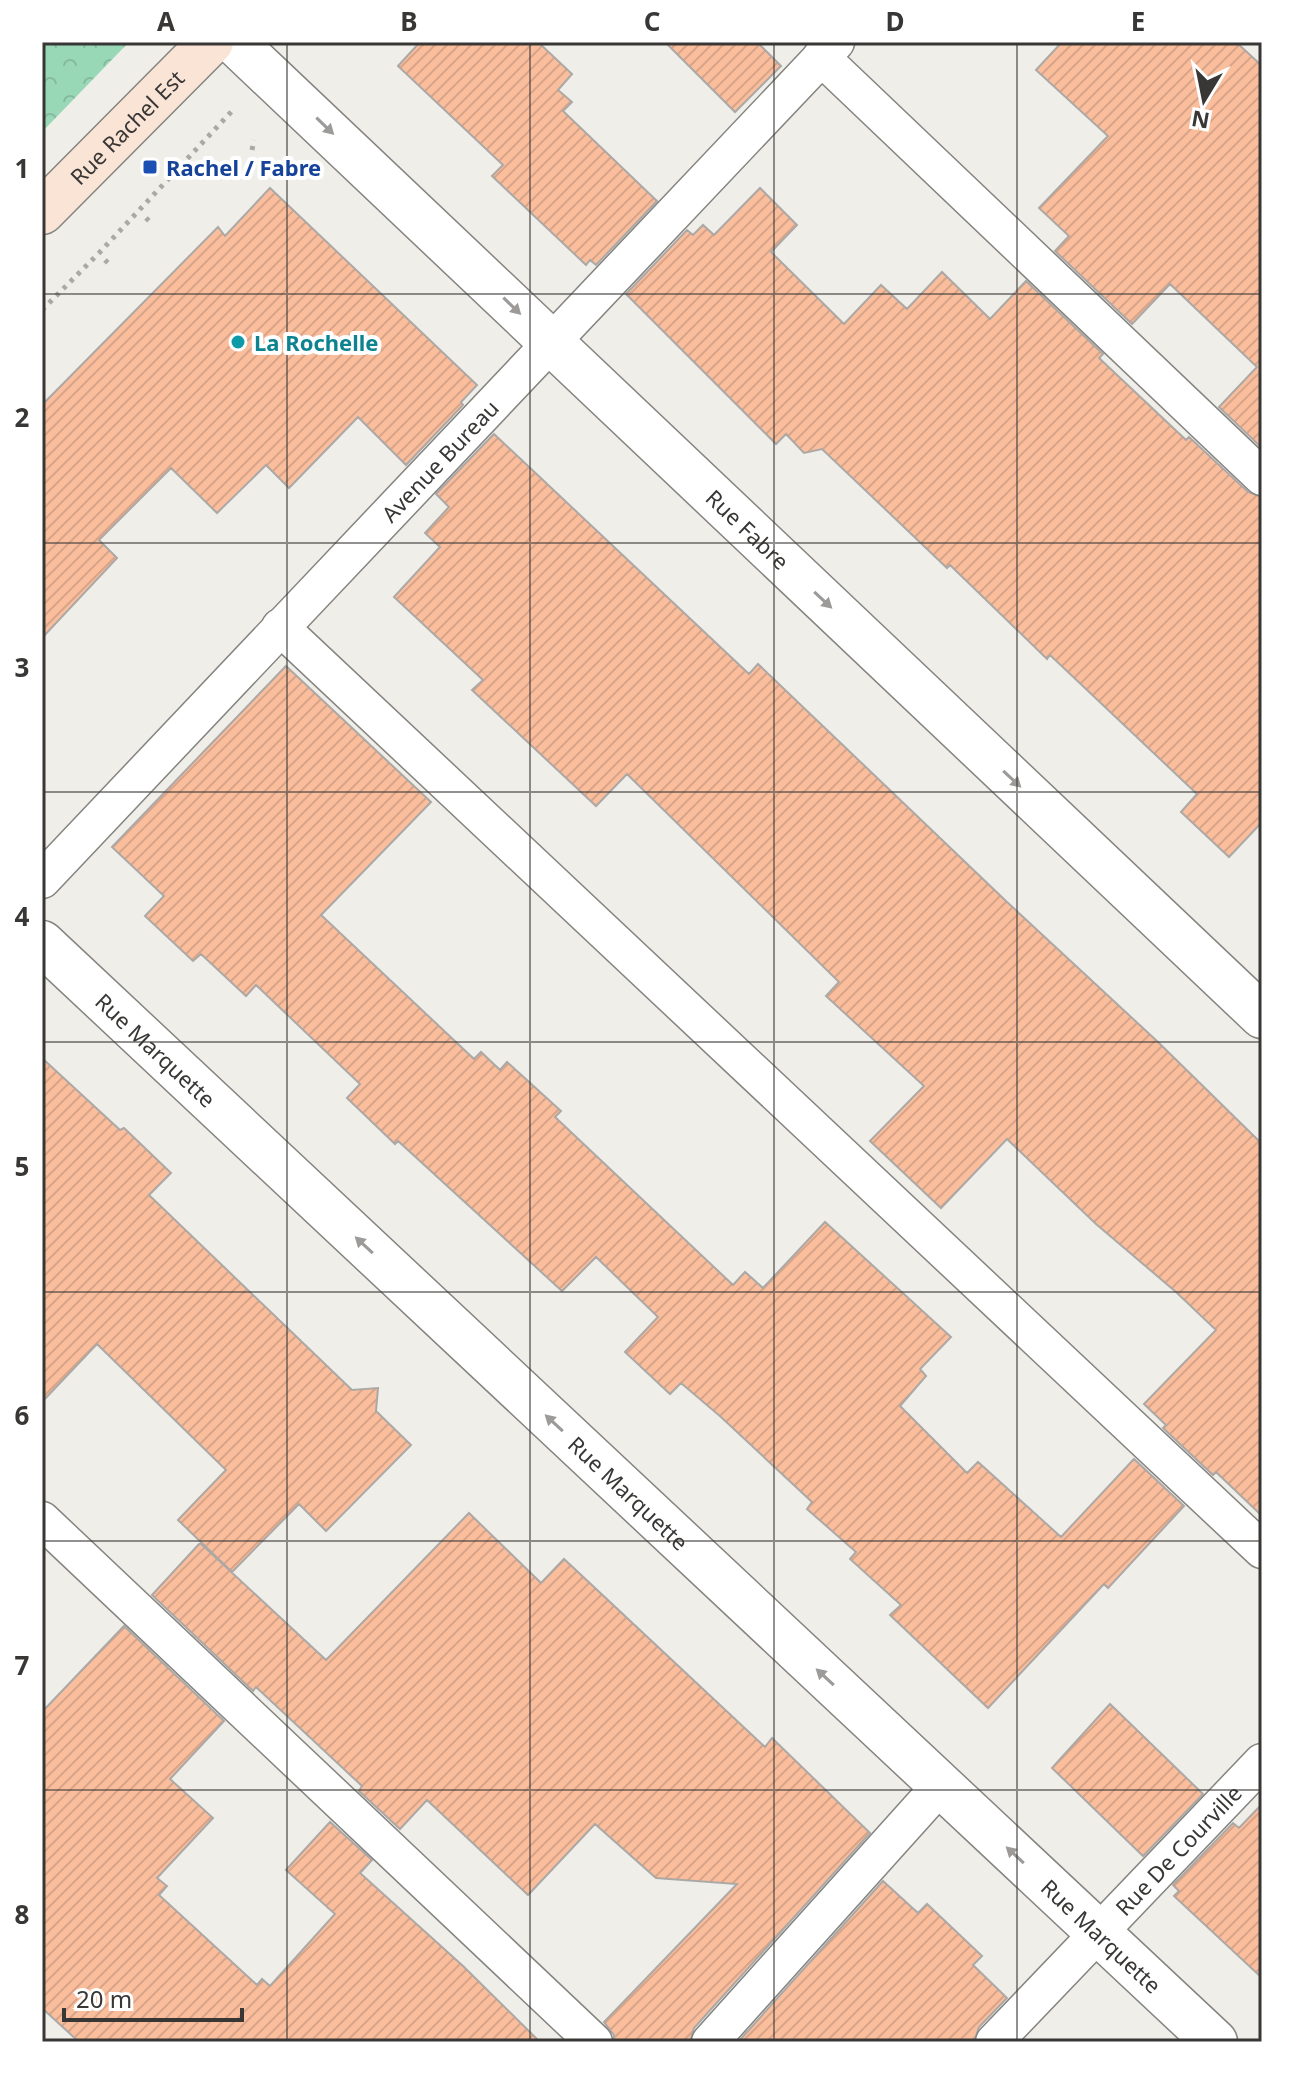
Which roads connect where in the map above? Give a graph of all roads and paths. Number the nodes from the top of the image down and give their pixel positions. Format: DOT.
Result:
graph roads {
  1 [pos="211,42"];
  2 [pos="234,42"];
  3 [pos="828,49"];
  4 [pos="268,73"];
  5 [pos="254,140"];
  6 [pos="252,150"];
  7 [pos="42,212"];
  8 [pos="42,310"];
  9 [pos="551,342"];
  10 [pos="1262,477"];
  11 [pos="280,627"];
  12 [pos="42,880"];
  13 [pos="42,943"];
  14 [pos="1262,1016"];
  15 [pos="42,1520"];
  16 [pos="1262,1550"];
  17 [pos="1262,1762"];
  18 [pos="941,1785"];
  19 [pos="1098,1933"];
  20 [pos="594,2042"];
  21 [pos="710,2042"];
  22 [pos="994,2042"];
  23 [pos="1215,2042"];
  1 -- 7 [label="main road, Rue Rachel Est"];
  2 -- 4 [label="street, Rue Fabre"];
  3 -- 9 [label="lane, Avenue Bureau"];
  3 -- 10 [label="lane"];
  4 -- 8 [label="path"];
  4 -- 9 [label="street, Rue Fabre, one-way"];
  5 -- 6 [label="path"];
  9 -- 11 [label="lane, Avenue Bureau"];
  9 -- 14 [label="street, Rue Fabre, one-way"];
  11 -- 12 [label="lane, Avenue Bureau"];
  11 -- 16 [label="lane"];
  18 -- 13 [label="street, Rue Marquette, one-way"];
  15 -- 20 [label="lane"];
  17 -- 19 [label="lane, Rue De Courville"];
  19 -- 18 [label="street, Rue Marquette, one-way"];
  18 -- 21 [label="lane"];
  19 -- 22 [label="lane, Rue De Courville"];
  19 -- 23 [label="street, Rue Marquette"];
}
